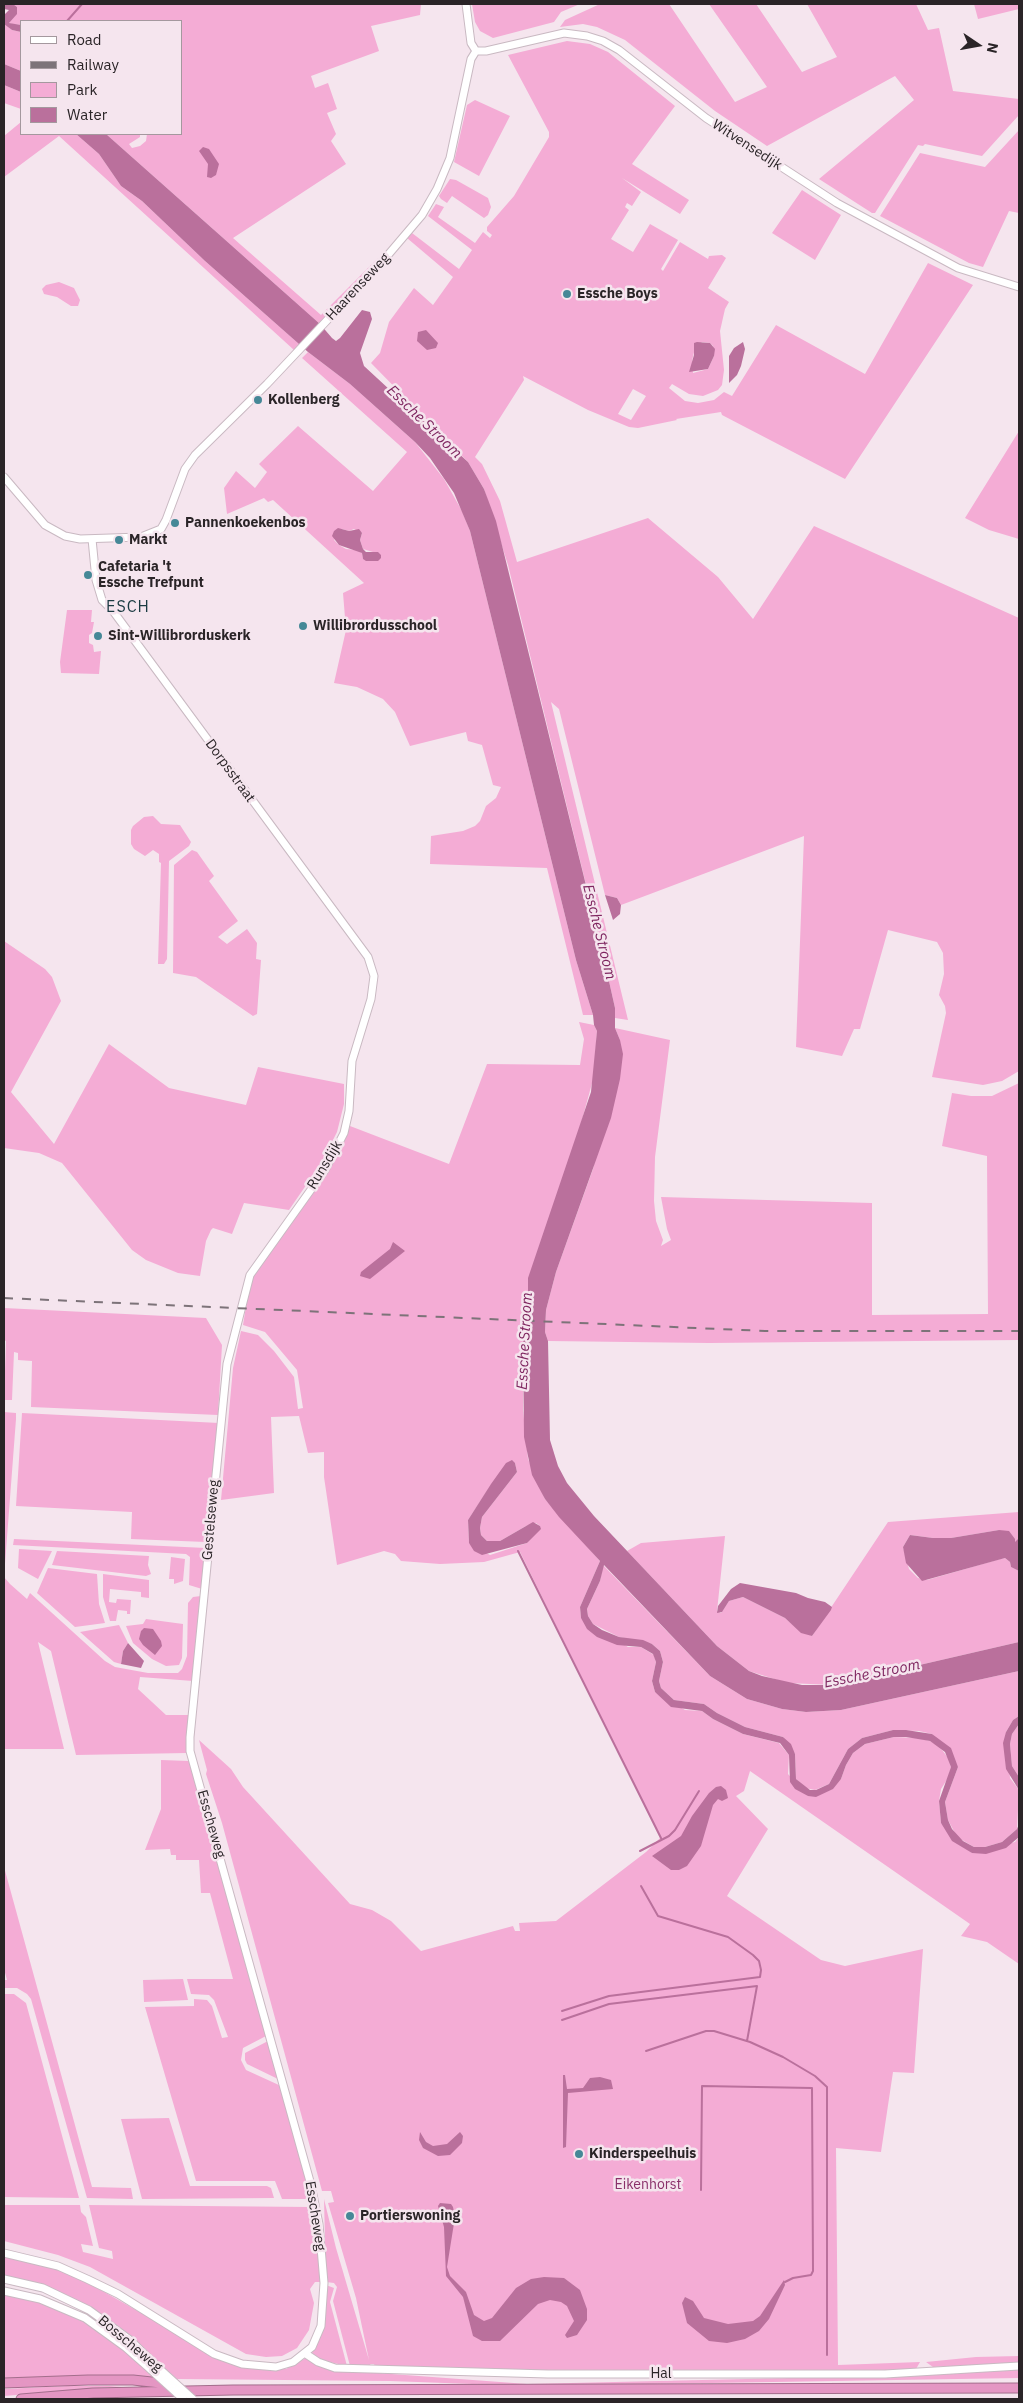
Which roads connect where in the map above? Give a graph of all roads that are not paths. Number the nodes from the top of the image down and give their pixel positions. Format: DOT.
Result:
graph roads {
  1 [pos="466,4"];
  2 [pos="476,51"];
  3 [pos="1019,288"];
  4 [pos="4,477"];
  5 [pos="92,539"];
  6 [pos="371,999"];
  7 [pos="246,1285"];
  8 [pos="192,1756"];
  9 [pos="4,2252"];
  10 [pos="4,2279"];
  11 [pos="4,2291"];
  12 [pos="306,2354"];
  13 [pos="1019,2366"];
  14 [pos="4,2383"];
  15 [pos="1019,2388"];
  16 [pos="232,2390"];
  17 [pos="21,2399"];
  18 [pos="183,2399"];
  19 [pos="193,2399"];
  1 -- 2 [label="street"];
  2 -- 3 [label="street, Witvensedijk"];
  2 -- 5 [label="street, Haarenseweg"];
  4 -- 5 [label="street"];
  5 -- 6 [label="street, Dorpsstraat"];
  6 -- 7 [label="street, Runsdijk"];
  7 -- 8 [label="street, Gestelseweg"];
  8 -- 12 [label="street, Esscheweg"];
  9 -- 12 [label="street"];
  10 -- 19 [label="street, Bosscheweg, bridge"];
  11 -- 18 [label="street, Bosscheweg, bridge"];
  12 -- 13 [label="street, Hal"];
  14 -- 16 [label="highway"];
  15 -- 16 [label="highway"];
  16 -- 17 [label="highway"];
}
